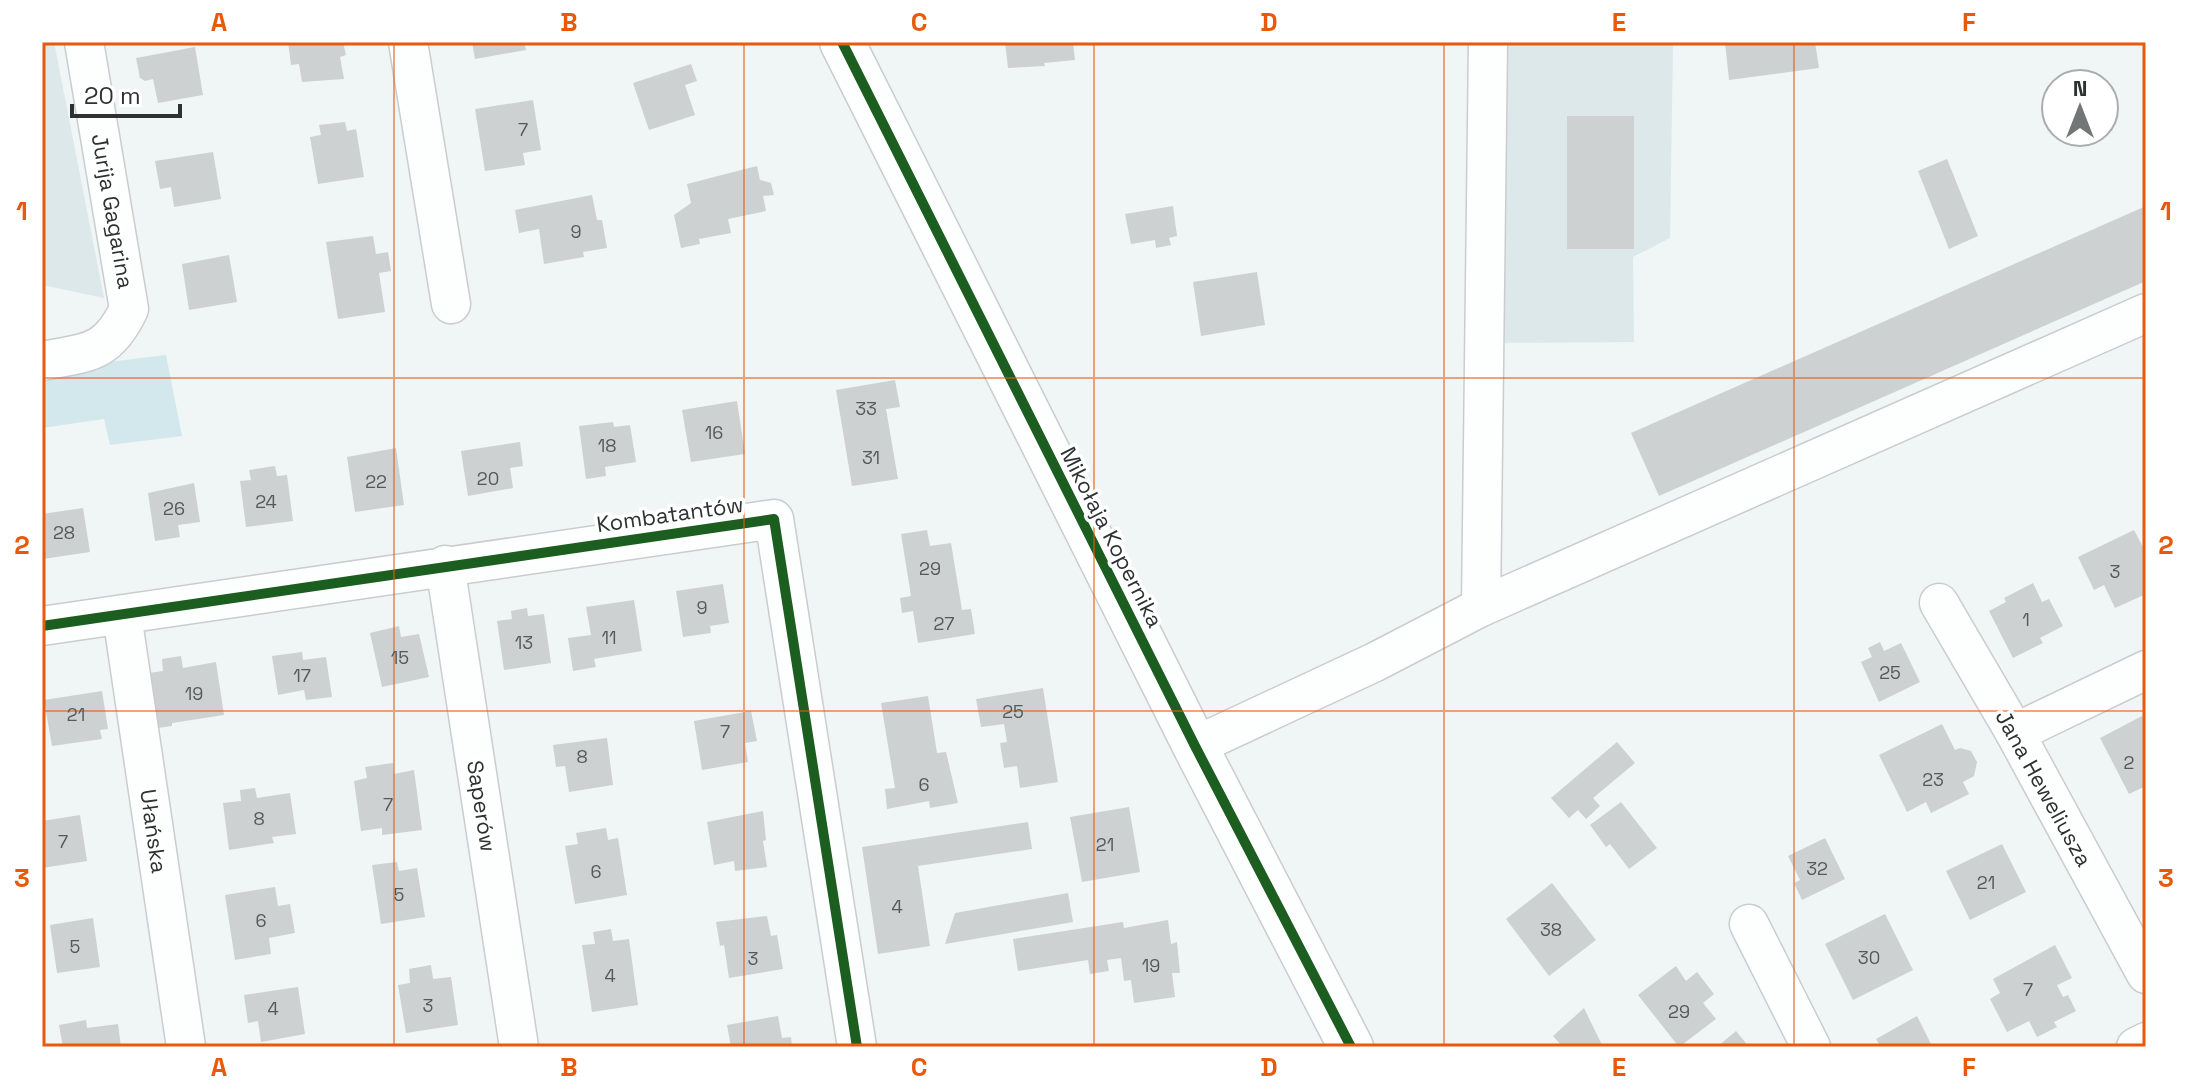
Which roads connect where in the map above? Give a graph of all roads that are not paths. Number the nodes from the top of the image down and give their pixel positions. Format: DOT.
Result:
graph roads {
  1 [pos="84,42"];
  2 [pos="408,42"];
  3 [pos="842,42"];
  4 [pos="1488,42"];
  5 [pos="451,304"];
  6 [pos="2146,313"];
  7 [pos="42,361"];
  8 [pos="445,565"];
  9 [pos="1939,603"];
  10 [pos="1481,607"];
  11 [pos="122,615"];
  12 [pos="42,626"];
  13 [pos="2146,670"];
  14 [pos="2015,733"];
  15 [pos="1195,746"];
  16 [pos="1749,924"];
  17 [pos="2146,974"];
  18 [pos="2146,1042"];
  19 [pos="186,1047"];
  20 [pos="519,1047"];
  21 [pos="857,1047"];
  22 [pos="1351,1047"];
  23 [pos="1811,1047"];
  24 [pos="2136,1047"];
  1 -- 7 [label="street, Jurija Gagarina"];
  2 -- 5 [label="street"];
  3 -- 15 [label="street, Mikołaja Kopernika"];
  4 -- 10 [label="street"];
  6 -- 10 [label="street"];
  8 -- 11 [label="street, Kombatantów"];
  8 -- 20 [label="street, Saperów"];
  8 -- 21 [label="street, Kombatantów"];
  9 -- 14 [label="street, Jana Heweliusza"];
  10 -- 15 [label="street"];
  11 -- 12 [label="street, Kombatantów"];
  11 -- 19 [label="street, Ułańska"];
  13 -- 14 [label="street"];
  14 -- 17 [label="street, Jana Heweliusza"];
  15 -- 22 [label="street, Mikołaja Kopernika"];
  16 -- 23 [label="street"];
  18 -- 24 [label="street"];
}
